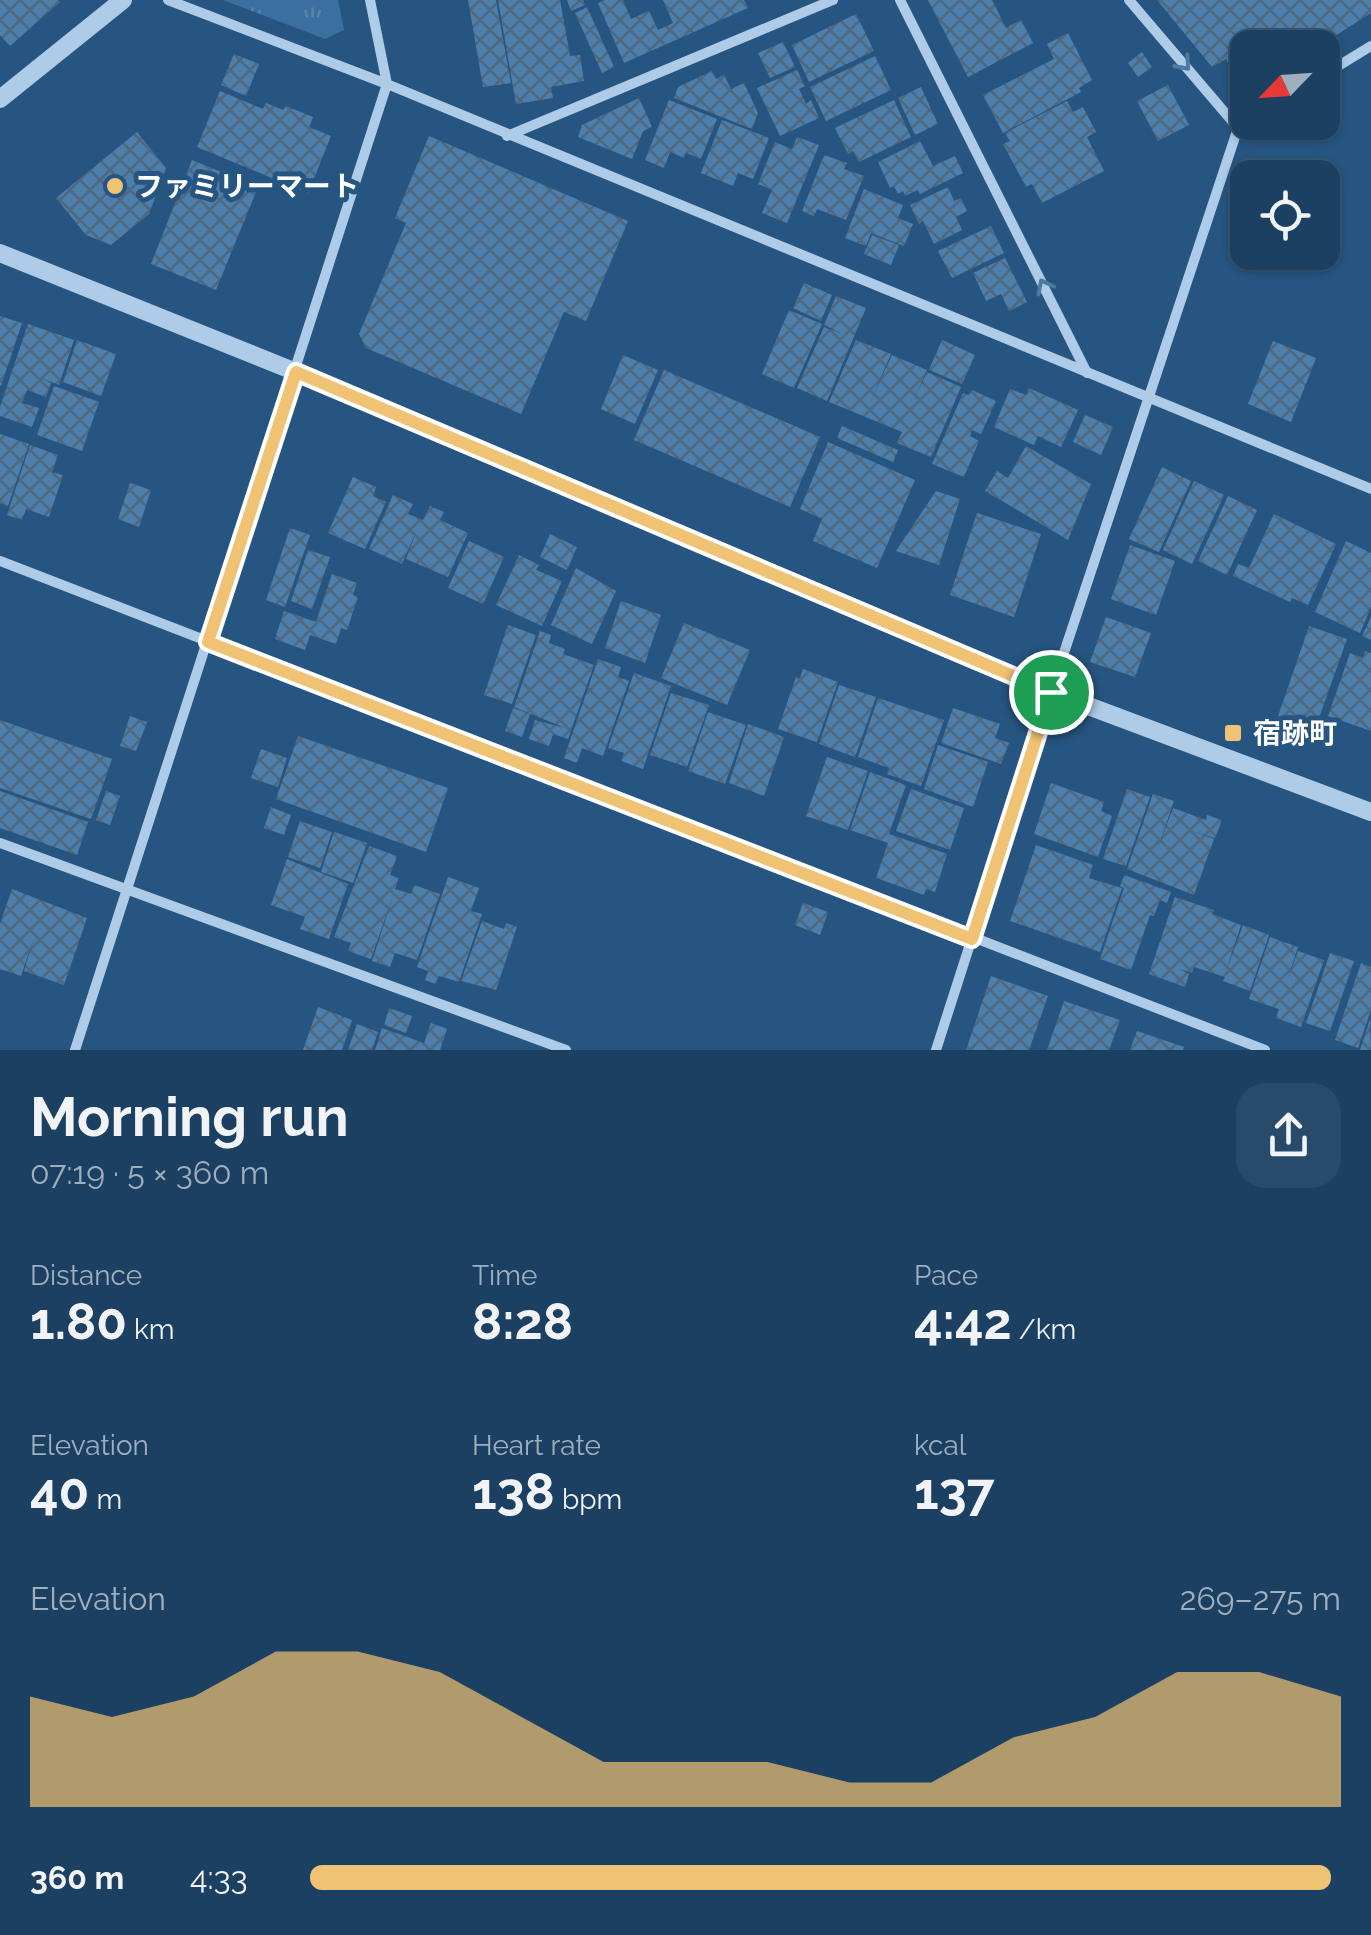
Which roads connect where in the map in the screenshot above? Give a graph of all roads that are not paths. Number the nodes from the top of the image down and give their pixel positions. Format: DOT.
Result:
graph roads {
  1 [pos="124,0"];
  2 [pos="168,0"];
  3 [pos="370,0"];
  4 [pos="833,0"];
  5 [pos="900,0"];
  6 [pos="1129,0"];
  7 [pos="1371,46"];
  8 [pos="1340,65"];
  9 [pos="387,84"];
  10 [pos="0,99"];
  11 [pos="1230,111"];
  12 [pos="507,136"];
  13 [pos="1238,140"];
  14 [pos="0,253"];
  15 [pos="296,372"];
  16 [pos="1087,374"];
  17 [pos="1149,400"];
  18 [pos="1371,489"];
  19 [pos="0,561"];
  20 [pos="208,642"];
  21 [pos="1051,692"];
  22 [pos="1371,812"];
  23 [pos="0,843"];
  24 [pos="127,890"];
  25 [pos="972,939"];
  26 [pos="75,1050"];
  27 [pos="566,1050"];
  28 [pos="936,1050"];
  29 [pos="1265,1050"];
  1 -- 10 [label="street"];
  2 -- 9 [label="street"];
  3 -- 9 [label="street"];
  4 -- 12 [label="street"];
  16 -- 5 [label="street, one-way"];
  6 -- 11 [label="street, one-way"];
  7 -- 8 [label="street"];
  9 -- 12 [label="street"];
  9 -- 15 [label="street"];
  12 -- 16 [label="street"];
  13 -- 17 [label="street"];
  14 -- 15 [label="street"];
  15 -- 20 [label="street"];
  15 -- 21 [label="street"];
  16 -- 17 [label="street"];
  17 -- 18 [label="street"];
  17 -- 21 [label="street"];
  19 -- 20 [label="street"];
  20 -- 24 [label="street"];
  20 -- 25 [label="street"];
  21 -- 22 [label="street"];
  21 -- 25 [label="street"];
  23 -- 24 [label="street"];
  24 -- 26 [label="street"];
  24 -- 27 [label="street"];
  25 -- 28 [label="street"];
  25 -- 29 [label="street"];
}
